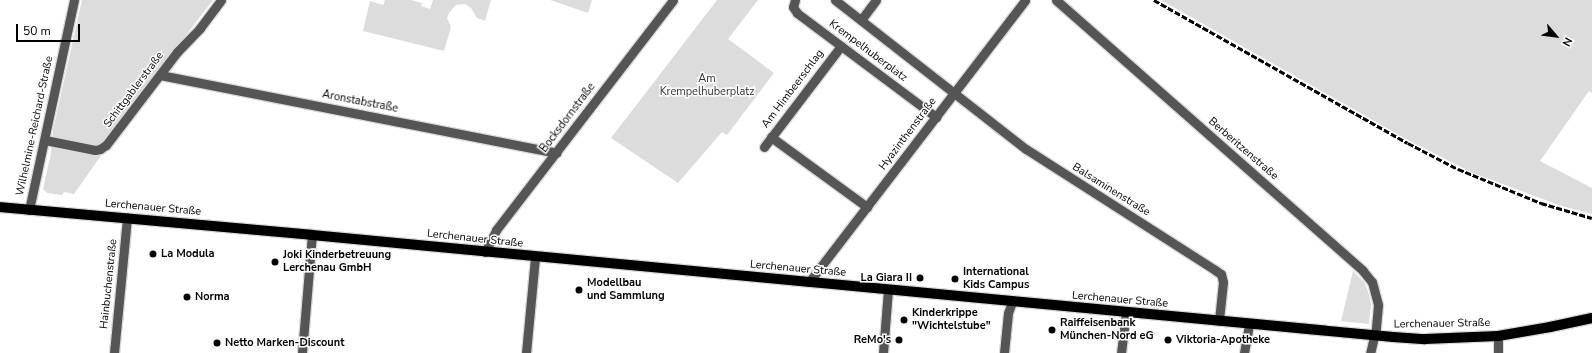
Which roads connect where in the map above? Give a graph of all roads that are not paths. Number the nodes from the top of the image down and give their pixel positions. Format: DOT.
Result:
graph roads {
  1 [pos="74,0"];
  2 [pos="221,0"];
  3 [pos="672,0"];
  4 [pos="795,0"];
  5 [pos="835,0"];
  6 [pos="876,0"];
  7 [pos="1025,0"];
  8 [pos="1056,0"];
  9 [pos="860,20"];
  10 [pos="841,46"];
  11 [pos="160,75"];
  12 [pos="954,92"];
  13 [pos="936,117"];
  14 [pos="771,137"];
  15 [pos="45,140"];
  16 [pos="764,146"];
  17 [pos="556,153"];
  18 [pos="0,207"];
  19 [pos="867,207"];
  20 [pos="29,210"];
  21 [pos="127,218"];
  22 [pos="312,235"];
  23 [pos="485,252"];
  24 [pos="535,257"];
  25 [pos="809,282"];
  26 [pos="888,290"];
  27 [pos="1012,302"];
  28 [pos="1126,312"];
  29 [pos="1592,318"];
  30 [pos="1219,321"];
  31 [pos="1249,324"];
  32 [pos="1374,336"];
  33 [pos="1498,336"];
  34 [pos="114,353"];
  35 [pos="302,353"];
  36 [pos="526,353"];
  37 [pos="883,353"];
  38 [pos="1004,353"];
  39 [pos="1122,353"];
  40 [pos="1244,353"];
  41 [pos="1370,353"];
  42 [pos="1498,353"];
  1 -- 15 [label="street, Wilhelmine-Reichard-Straße"];
  2 -- 11 [label="street, Schittgablerstraße"];
  3 -- 17 [label="street, Bocksdornstraße"];
  4 -- 10 [label="street, Krempelhuberplatz"];
  5 -- 9 [label="street, Krempelhuberplatz"];
  6 -- 9 [label="street"];
  7 -- 12 [label="street, Hyazinthenstraße"];
  8 -- 32 [label="street, Berberitzenstraße"];
  9 -- 12 [label="street, Krempelhuberplatz"];
  10 -- 13 [label="street, Krempelhuberplatz"];
  10 -- 14 [label="street, Am Himbeerschlag"];
  11 -- 15 [label="street, Schittgablerstraße"];
  11 -- 17 [label="street, Aronstabstraße"];
  12 -- 13 [label="street, Hyazinthenstraße"];
  12 -- 30 [label="street, Balsaminenstraße"];
  13 -- 19 [label="street, Hyazinthenstraße"];
  14 -- 16 [label="street, Am Himbeerschlag"];
  14 -- 19 [label="street"];
  15 -- 20 [label="street, Wilhelmine-Reichard-Straße"];
  17 -- 23 [label="street, Bocksdornstraße"];
  18 -- 20 [label="main road, Lerchenauer Straße"];
  19 -- 25 [label="street, Hyazinthenstraße"];
  20 -- 21 [label="main road, Lerchenauer Straße"];
  21 -- 22 [label="main road, Lerchenauer Straße"];
  21 -- 34 [label="street, Hainbuchenstraße"];
  22 -- 23 [label="main road, Lerchenauer Straße"];
  22 -- 35 [label="street"];
  23 -- 24 [label="main road, Lerchenauer Straße"];
  24 -- 25 [label="main road, Lerchenauer Straße"];
  24 -- 36 [label="street"];
  25 -- 26 [label="main road, Lerchenauer Straße"];
  26 -- 27 [label="main road, Lerchenauer Straße"];
  26 -- 37 [label="street"];
  27 -- 28 [label="main road, Lerchenauer Straße"];
  27 -- 38 [label="street"];
  28 -- 30 [label="main road, Lerchenauer Straße"];
  28 -- 39 [label="street"];
  29 -- 33 [label="main road, Lerchenauer Straße"];
  30 -- 31 [label="main road, Lerchenauer Straße"];
  31 -- 32 [label="main road, Lerchenauer Straße"];
  31 -- 40 [label="street"];
  32 -- 33 [label="main road, Lerchenauer Straße"];
  32 -- 41 [label="street, Berberitzenstraße"];
  33 -- 42 [label="street"];
}
